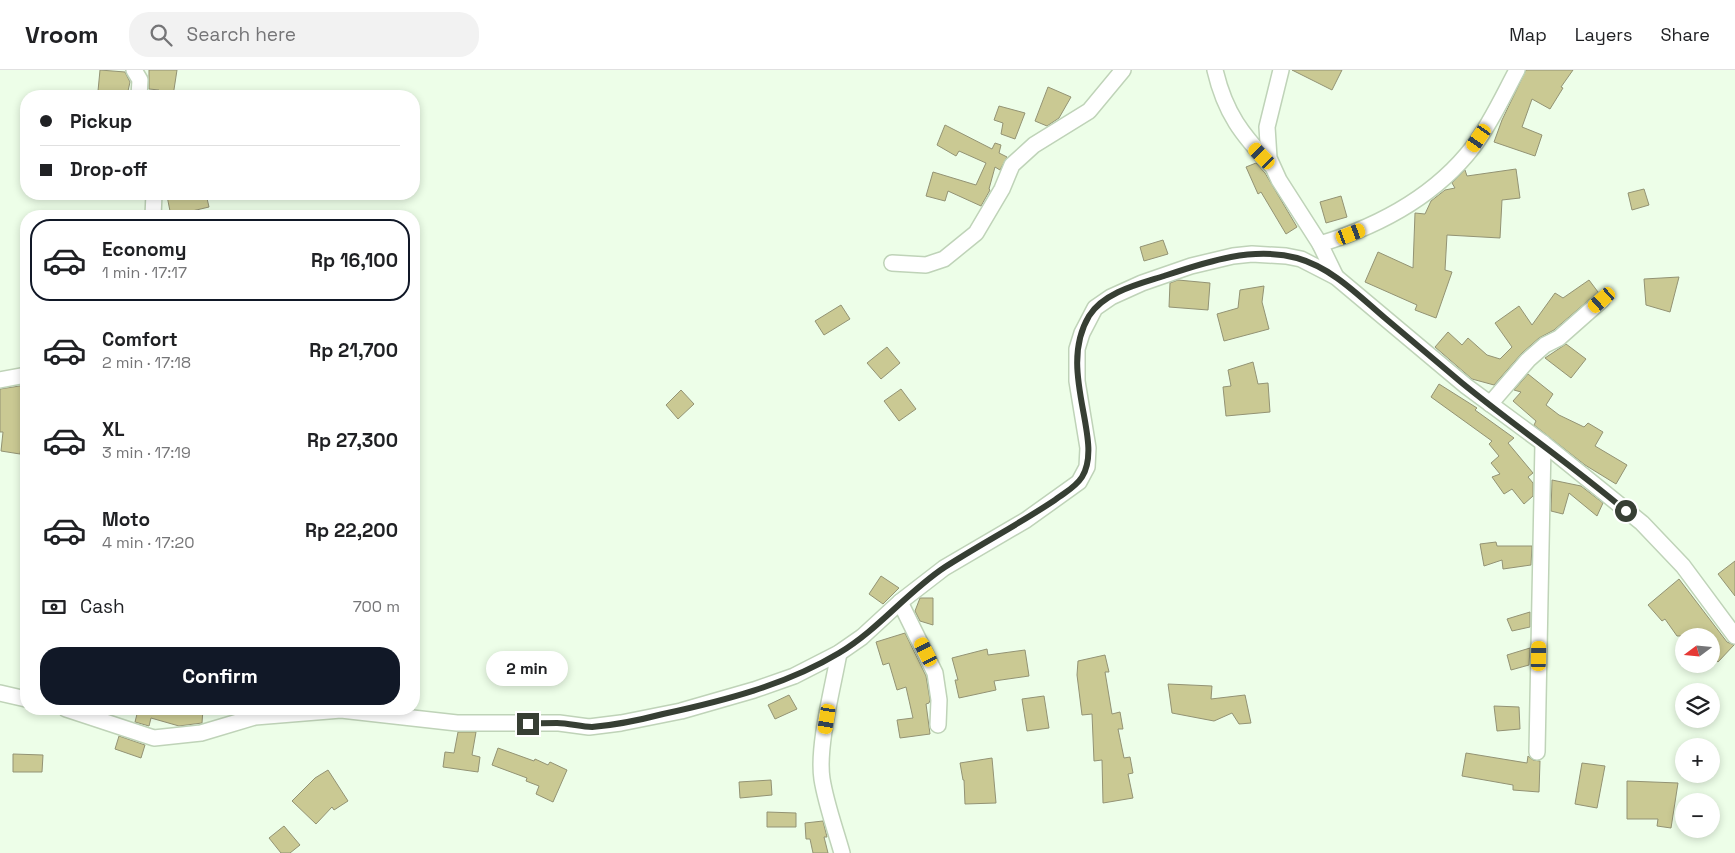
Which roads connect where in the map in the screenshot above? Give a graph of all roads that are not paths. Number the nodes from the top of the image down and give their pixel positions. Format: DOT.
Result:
graph roads {
  1 [pos="134,70"];
  2 [pos="1123,70"];
  3 [pos="1215,70"];
  4 [pos="1281,70"];
  5 [pos="1517,70"];
  6 [pos="139,90"];
  7 [pos="1273,167"];
  8 [pos="1320,244"];
  9 [pos="892,263"];
  10 [pos="1336,277"];
  11 [pos="1602,300"];
  12 [pos="20,376"];
  13 [pos="0,380"];
  14 [pos="1490,404"];
  15 [pos="1543,444"];
  16 [pos="900,602"];
  17 [pos="1735,636"];
  18 [pos="839,653"];
  19 [pos="0,693"];
  20 [pos="20,698"];
  21 [pos="84,715"];
  22 [pos="279,715"];
  23 [pos="385,715"];
  24 [pos="938,725"];
  25 [pos="1537,752"];
  26 [pos="842,853"];
  1 -- 6 [label="street"];
  2 -- 9 [label="street"];
  3 -- 7 [label="street"];
  4 -- 7 [label="street"];
  5 -- 8 [label="street"];
  7 -- 8 [label="street"];
  8 -- 10 [label="street"];
  10 -- 14 [label="street"];
  10 -- 16 [label="street"];
  11 -- 14 [label="street"];
  12 -- 13 [label="street"];
  14 -- 15 [label="street"];
  15 -- 17 [label="street"];
  15 -- 25 [label="street"];
  16 -- 18 [label="street"];
  16 -- 24 [label="street"];
  18 -- 23 [label="street"];
  18 -- 26 [label="street"];
  19 -- 20 [label="street"];
  21 -- 22 [label="street"];
}
